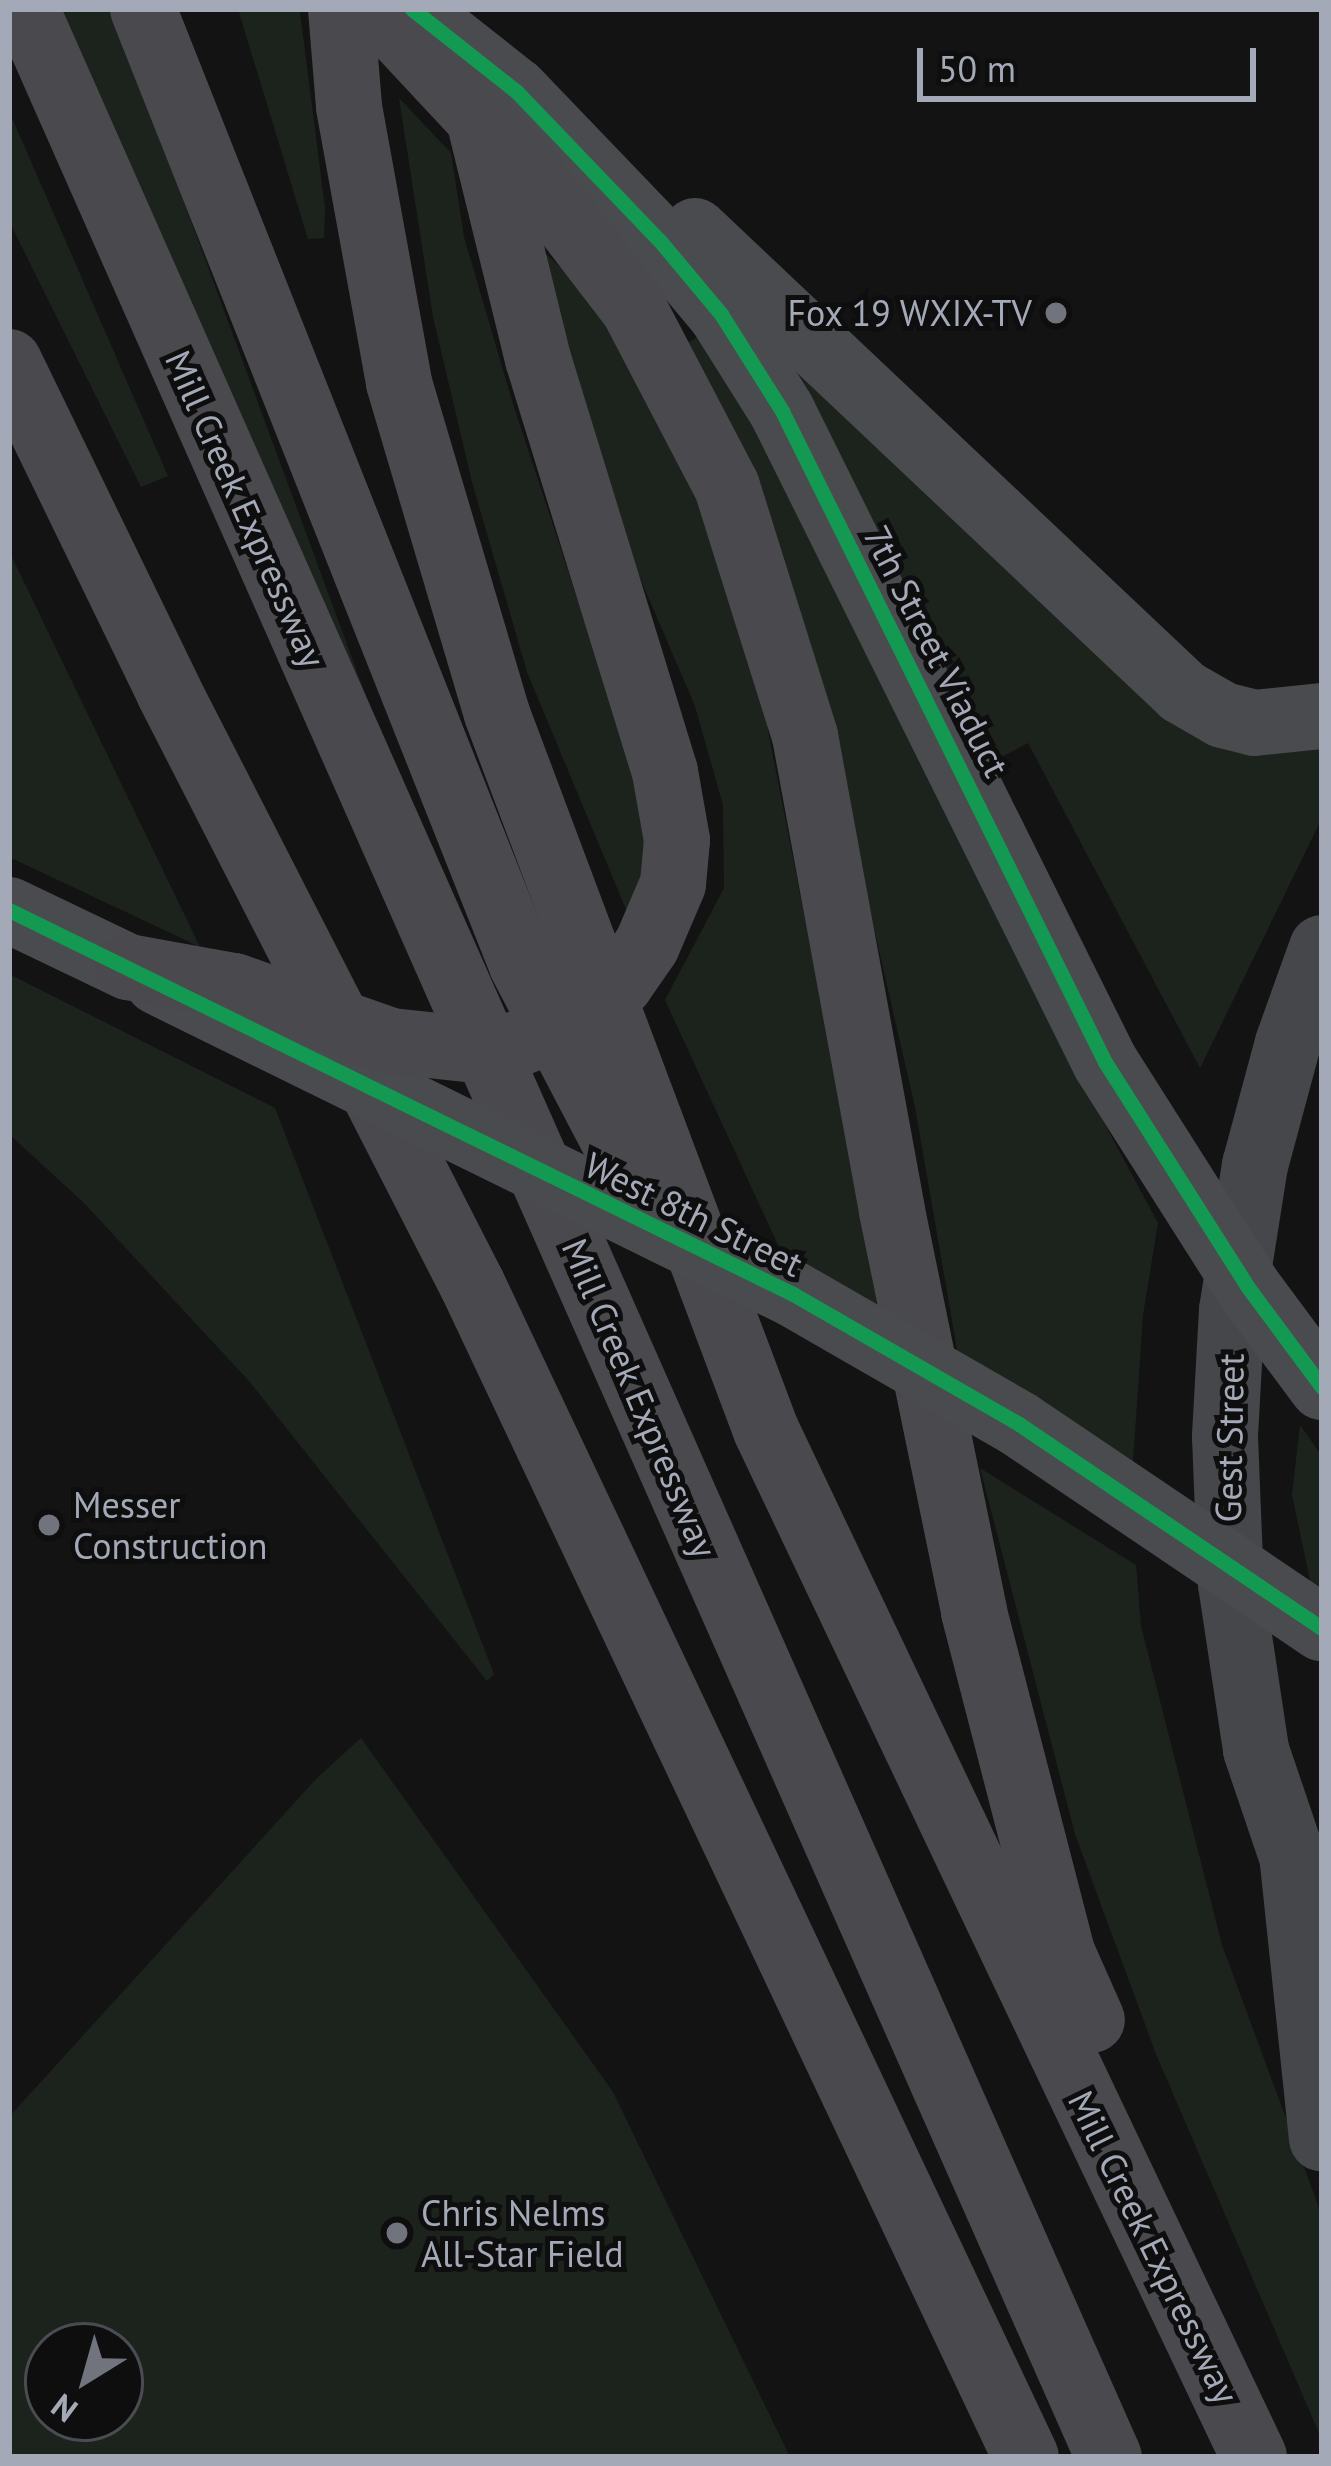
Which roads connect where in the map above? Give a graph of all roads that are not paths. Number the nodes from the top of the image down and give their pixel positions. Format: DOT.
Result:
graph roads {
  1 [pos="26,9"];
  2 [pos="143,9"];
  3 [pos="191,9"];
  4 [pos="341,9"];
  5 [pos="376,9"];
  6 [pos="412,9"];
  7 [pos="452,9"];
  8 [pos="516,91"];
  9 [pos="280,353"];
  10 [pos="9,362"];
  11 [pos="1322,716"];
  12 [pos="9,910"];
  13 [pos="1322,948"];
  14 [pos="128,967"];
  15 [pos="1322,1387"];
  16 [pos="766,1430"];
  17 [pos="1322,1628"];
  18 [pos="1307,1884"];
  19 [pos="1322,1951"];
  20 [pos="1322,2138"];
  21 [pos="1251,2450"];
  22 [pos="1026,2457"];
  23 [pos="1109,2457"];
  1 -- 23 [label="highway, Mill Creek Expressway"];
  2 -- 9 [label="highway"];
  3 -- 9 [label="highway"];
  4 -- 16 [label="highway, Mill Creek Expressway"];
  5 -- 21 [label="highway, bridge"];
  6 -- 8 [label="main road, 7th Street Viaduct, bridge"];
  7 -- 14 [label="highway, bridge"];
  8 -- 11 [label="main road"];
  8 -- 15 [label="main road, 7th Street Viaduct, bridge"];
  9 -- 16 [label="highway"];
  10 -- 22 [label="highway"];
  12 -- 14 [label="main road, West 8th Street"];
  13 -- 18 [label="street, Gest Street"];
  14 -- 17 [label="main road, West 8th Street, bridge"];
  16 -- 21 [label="highway, Mill Creek Expressway"];
  18 -- 19 [label="street"];
  18 -- 20 [label="street, Gest Street"];
}
